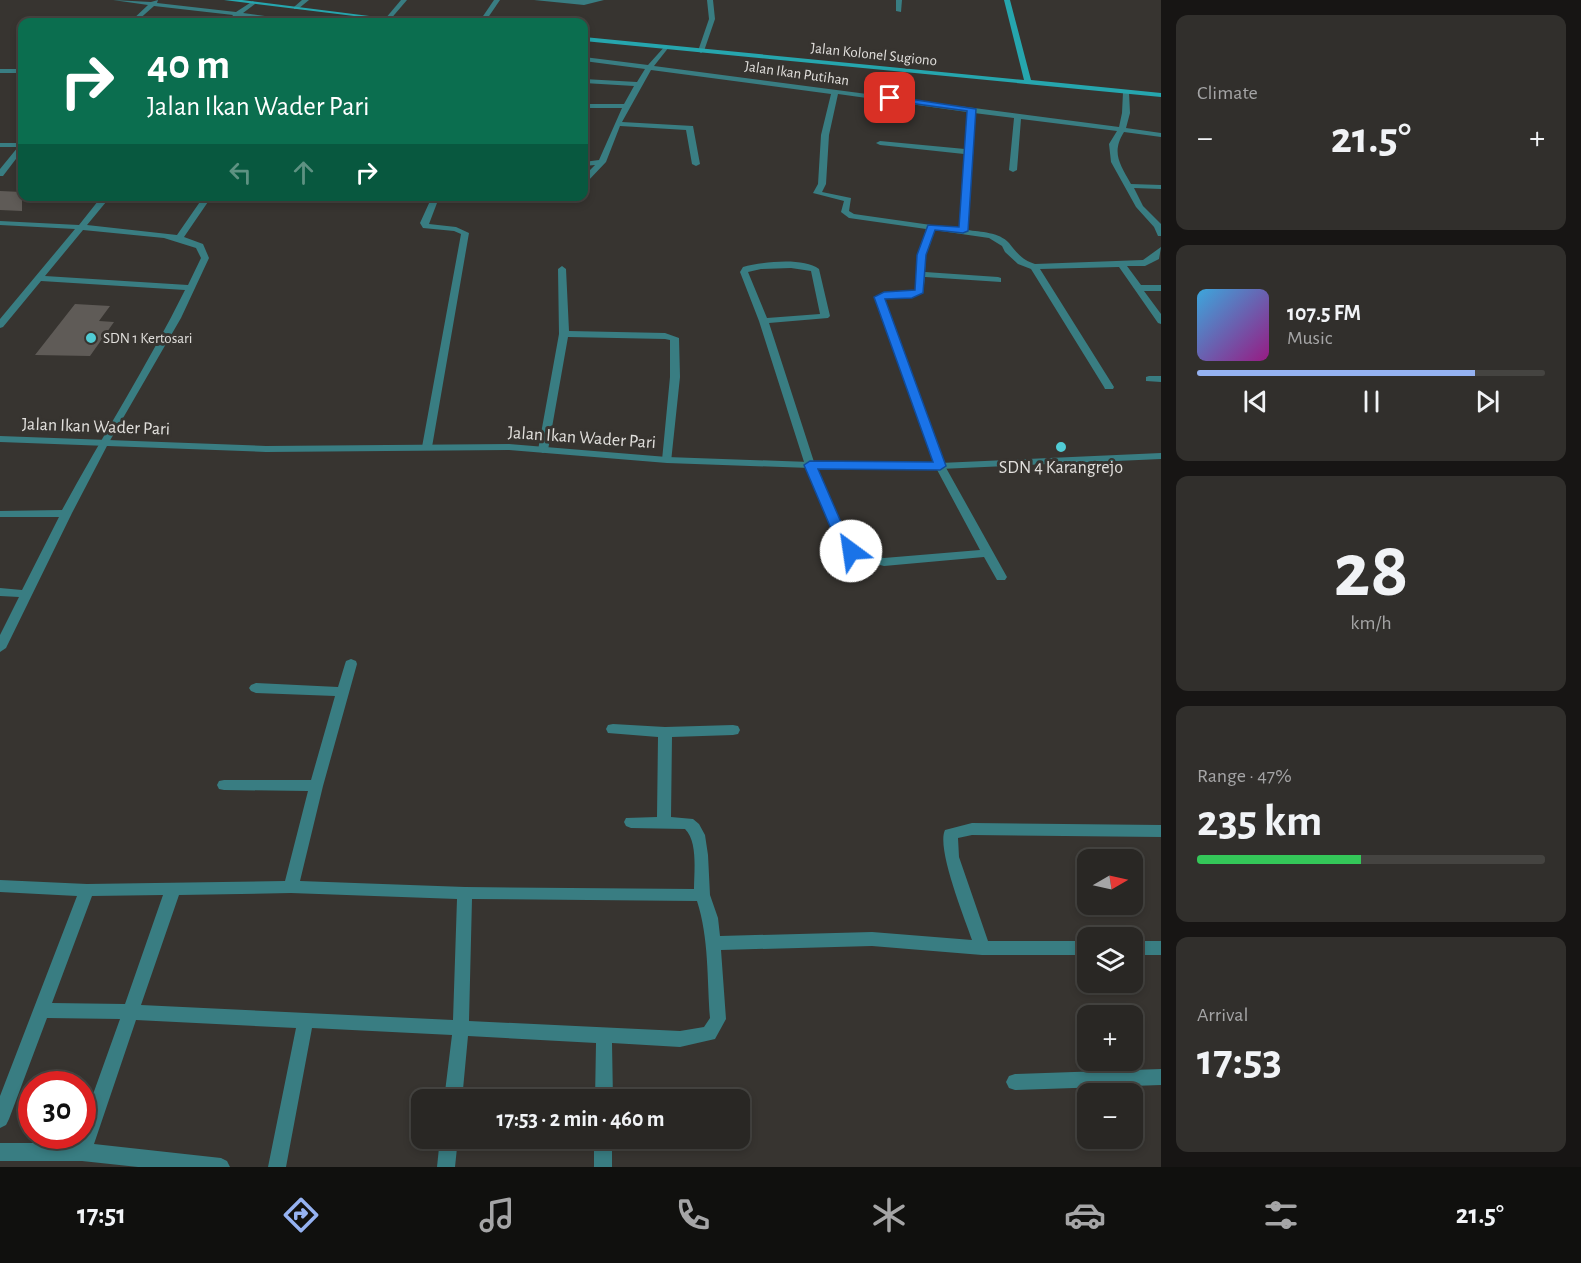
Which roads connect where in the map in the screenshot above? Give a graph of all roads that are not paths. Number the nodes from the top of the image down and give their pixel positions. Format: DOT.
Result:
graph roads {
  1 [pos="116,0"];
  2 [pos="227,0"];
  3 [pos="306,0"];
  4 [pos="404,0"];
  5 [pos="497,0"];
  6 [pos="537,0"];
  7 [pos="601,0"];
  8 [pos="710,0"];
  9 [pos="900,0"];
  10 [pos="1007,0"];
  11 [pos="155,2"];
  12 [pos="253,3"];
  13 [pos="296,8"];
  14 [pos="899,11"];
  15 [pos="237,14"];
  16 [pos="137,18"];
  17 [pos="234,18"];
  18 [pos="272,18"];
  19 [pos="372,18"];
  20 [pos="389,18"];
  21 [pos="485,18"];
  22 [pos="588,39"];
  23 [pos="666,47"];
  24 [pos="701,51"];
  25 [pos="588,60"];
  26 [pos="648,67"];
  27 [pos="0,71"];
  28 [pos="18,71"];
  29 [pos="588,81"];
  30 [pos="1028,82"];
  31 [pos="640,84"];
  32 [pos="835,92"];
  33 [pos="1126,92"];
  34 [pos="1161,95"];
  35 [pos="588,106"];
  36 [pos="627,106"];
  37 [pos="972,109"];
  38 [pos="1018,115"];
  39 [pos="619,124"];
  40 [pos="1122,129"];
  41 [pos="1161,135"];
  42 [pos="880,143"];
  43 [pos="0,145"];
  44 [pos="18,146"];
  45 [pos="18,151"];
  46 [pos="968,152"];
  47 [pos="12,158"];
  48 [pos="18,158"];
  49 [pos="602,162"];
  50 [pos="588,164"];
  51 [pos="696,164"];
  52 [pos="2,170"];
  53 [pos="1013,170"];
  54 [pos="588,176"];
  55 [pos="1129,186"];
  56 [pos="1161,187"];
  57 [pos="103,201"];
  58 [pos="205,201"];
  59 [pos="433,203"];
  60 [pos="0,223"];
  61 [pos="931,226"];
  62 [pos="83,227"];
  63 [pos="963,231"];
  64 [pos="1161,234"];
  65 [pos="179,238"];
  66 [pos="1161,250"];
  67 [pos="1122,265"];
  68 [pos="1034,267"];
  69 [pos="562,269"];
  70 [pos="920,274"];
  71 [pos="40,278"];
  72 [pos="998,280"];
  73 [pos="192,288"];
  74 [pos="1139,288"];
  75 [pos="1161,288"];
  76 [pos="764,321"];
  77 [pos="1161,321"];
  78 [pos="0,325"];
  79 [pos="564,334"];
  80 [pos="1149,379"];
  81 [pos="1161,379"];
  82 [pos="1109,387"];
  83 [pos="0,439"];
  84 [pos="102,444"];
  85 [pos="427,447"];
  86 [pos="543,450"];
  87 [pos="1161,456"];
  88 [pos="667,460"];
  89 [pos="810,465"];
  90 [pos="940,466"];
  91 [pos="66,513"];
  92 [pos="0,514"];
  93 [pos="988,553"];
  94 [pos="1001,577"];
  95 [pos="0,592"];
  96 [pos="27,594"];
  97 [pos="0,648"];
  98 [pos="351,664"];
  99 [pos="256,688"];
  100 [pos="342,692"];
  101 [pos="613,729"];
  102 [pos="733,730"];
  103 [pos="665,732"];
  104 [pos="224,785"];
  105 [pos="316,786"];
  106 [pos="631,822"];
  107 [pos="664,823"];
  108 [pos="1161,831"];
  109 [pos="0,886"];
  110 [pos="291,886"];
  111 [pos="173,889"];
  112 [pos="87,890"];
  113 [pos="465,893"];
  114 [pos="702,895"];
  115 [pos="713,943"];
  116 [pos="982,948"];
  117 [pos="1077,948"];
  118 [pos="1143,948"];
  119 [pos="1161,948"];
  120 [pos="41,1010"];
  121 [pos="131,1012"];
  122 [pos="304,1022"];
  123 [pos="460,1027"];
  124 [pos="604,1034"];
  125 [pos="1161,1077"];
  126 [pos="1016,1082"];
  127 [pos="454,1089"];
  128 [pos="604,1089"];
  129 [pos="0,1119"];
  130 [pos="448,1149"];
  131 [pos="603,1149"];
  132 [pos="0,1152"];
  133 [pos="82,1152"];
  134 [pos="221,1167"];
  135 [pos="277,1167"];
  136 [pos="446,1167"];
  137 [pos="603,1167"];
  1 -- 11 [label="street"];
  2 -- 12 [label="main road"];
  3 -- 13 [label="street"];
  4 -- 20 [label="street"];
  5 -- 21 [label="street"];
  6 -- 7 [label="street"];
  8 -- 24 [label="street"];
  9 -- 14 [label="street"];
  10 -- 30 [label="main road"];
  11 -- 15 [label="street"];
  11 -- 16 [label="street"];
  12 -- 13 [label="main road"];
  12 -- 15 [label="street"];
  13 -- 19 [label="main road"];
  15 -- 17 [label="street"];
  15 -- 18 [label="street"];
  22 -- 23 [label="main road, Jalan Kolonel Sugiono"];
  23 -- 24 [label="main road, Jalan Kolonel Sugiono"];
  23 -- 26 [label="street"];
  24 -- 30 [label="main road, Jalan Kolonel Sugiono"];
  25 -- 26 [label="street, Jalan Ikan Putihan"];
  26 -- 31 [label="street"];
  26 -- 32 [label="street, Jalan Ikan Putihan"];
  27 -- 28 [label="street"];
  29 -- 31 [label="street"];
  30 -- 33 [label="main road, Jalan Kolonel Sugiono"];
  31 -- 36 [label="street"];
  32 -- 37 [label="street, Jalan Ikan Putihan"];
  32 -- 61 [label="street"];
  33 -- 34 [label="main road, Jalan Kolonel Sugiono"];
  33 -- 40 [label="street"];
  35 -- 36 [label="street"];
  36 -- 39 [label="street"];
  37 -- 38 [label="street, Jalan Ikan Putihan"];
  37 -- 46 [label="street"];
  38 -- 40 [label="street, Jalan Ikan Putihan"];
  38 -- 53 [label="street"];
  39 -- 49 [label="street"];
  39 -- 51 [label="street"];
  40 -- 41 [label="street, Jalan Ikan Putihan"];
  40 -- 55 [label="street"];
  42 -- 46 [label="street"];
  43 -- 44 [label="street"];
  45 -- 47 [label="street"];
  46 -- 63 [label="street"];
  47 -- 48 [label="street"];
  47 -- 52 [label="street"];
  49 -- 50 [label="street"];
  49 -- 54 [label="street"];
  55 -- 56 [label="street"];
  55 -- 64 [label="street"];
  57 -- 62 [label="street"];
  58 -- 65 [label="street"];
  59 -- 85 [label="street"];
  60 -- 62 [label="street"];
  61 -- 63 [label="street"];
  61 -- 70 [label="street"];
  62 -- 65 [label="street"];
  62 -- 71 [label="street"];
  63 -- 68 [label="street"];
  65 -- 73 [label="street"];
  66 -- 67 [label="street"];
  67 -- 68 [label="street"];
  67 -- 74 [label="street"];
  68 -- 82 [label="street"];
  69 -- 79 [label="street"];
  70 -- 72 [label="street"];
  70 -- 90 [label="street"];
  71 -- 73 [label="street"];
  71 -- 78 [label="street"];
  73 -- 84 [label="street"];
  74 -- 75 [label="street"];
  74 -- 77 [label="street"];
  76 -- 76 [label="street"];
  76 -- 89 [label="street"];
  79 -- 86 [label="street"];
  79 -- 88 [label="street"];
  80 -- 81 [label="street"];
  83 -- 84 [label="street, Jalan Ikan Wader Pari"];
  84 -- 85 [label="street, Jalan Ikan Wader Pari"];
  84 -- 91 [label="street"];
  85 -- 86 [label="street, Jalan Ikan Wader Pari"];
  86 -- 88 [label="street, Jalan Ikan Wader Pari"];
  87 -- 90 [label="street, Jalan Ikan Wader Pari"];
  88 -- 89 [label="street, Jalan Ikan Wader Pari"];
  89 -- 90 [label="street, Jalan Ikan Wader Pari"];
  89 -- 93 [label="street"];
  90 -- 93 [label="street"];
  91 -- 92 [label="street"];
  91 -- 96 [label="street"];
  93 -- 94 [label="street"];
  95 -- 96 [label="street"];
  96 -- 97 [label="street"];
  98 -- 100 [label="street"];
  99 -- 100 [label="street"];
  100 -- 105 [label="street"];
  101 -- 103 [label="street"];
  102 -- 103 [label="street"];
  103 -- 107 [label="street"];
  104 -- 105 [label="street"];
  105 -- 110 [label="street"];
  106 -- 107 [label="street"];
  107 -- 114 [label="street"];
  108 -- 116 [label="street"];
  109 -- 112 [label="street"];
  110 -- 111 [label="street"];
  110 -- 113 [label="street"];
  111 -- 112 [label="street"];
  111 -- 121 [label="street"];
  112 -- 120 [label="street"];
  113 -- 114 [label="street"];
  113 -- 123 [label="street"];
  114 -- 115 [label="street"];
  115 -- 116 [label="street"];
  115 -- 124 [label="street"];
  116 -- 117 [label="street"];
  118 -- 119 [label="street"];
  120 -- 121 [label="street"];
  120 -- 129 [label="street"];
  121 -- 122 [label="street"];
  121 -- 133 [label="street"];
  122 -- 123 [label="street"];
  122 -- 135 [label="street"];
  123 -- 124 [label="street"];
  123 -- 127 [label="street"];
  124 -- 128 [label="street"];
  125 -- 126 [label="street"];
  130 -- 136 [label="street"];
  131 -- 137 [label="street"];
  132 -- 133 [label="street"];
  133 -- 134 [label="street"];
}
